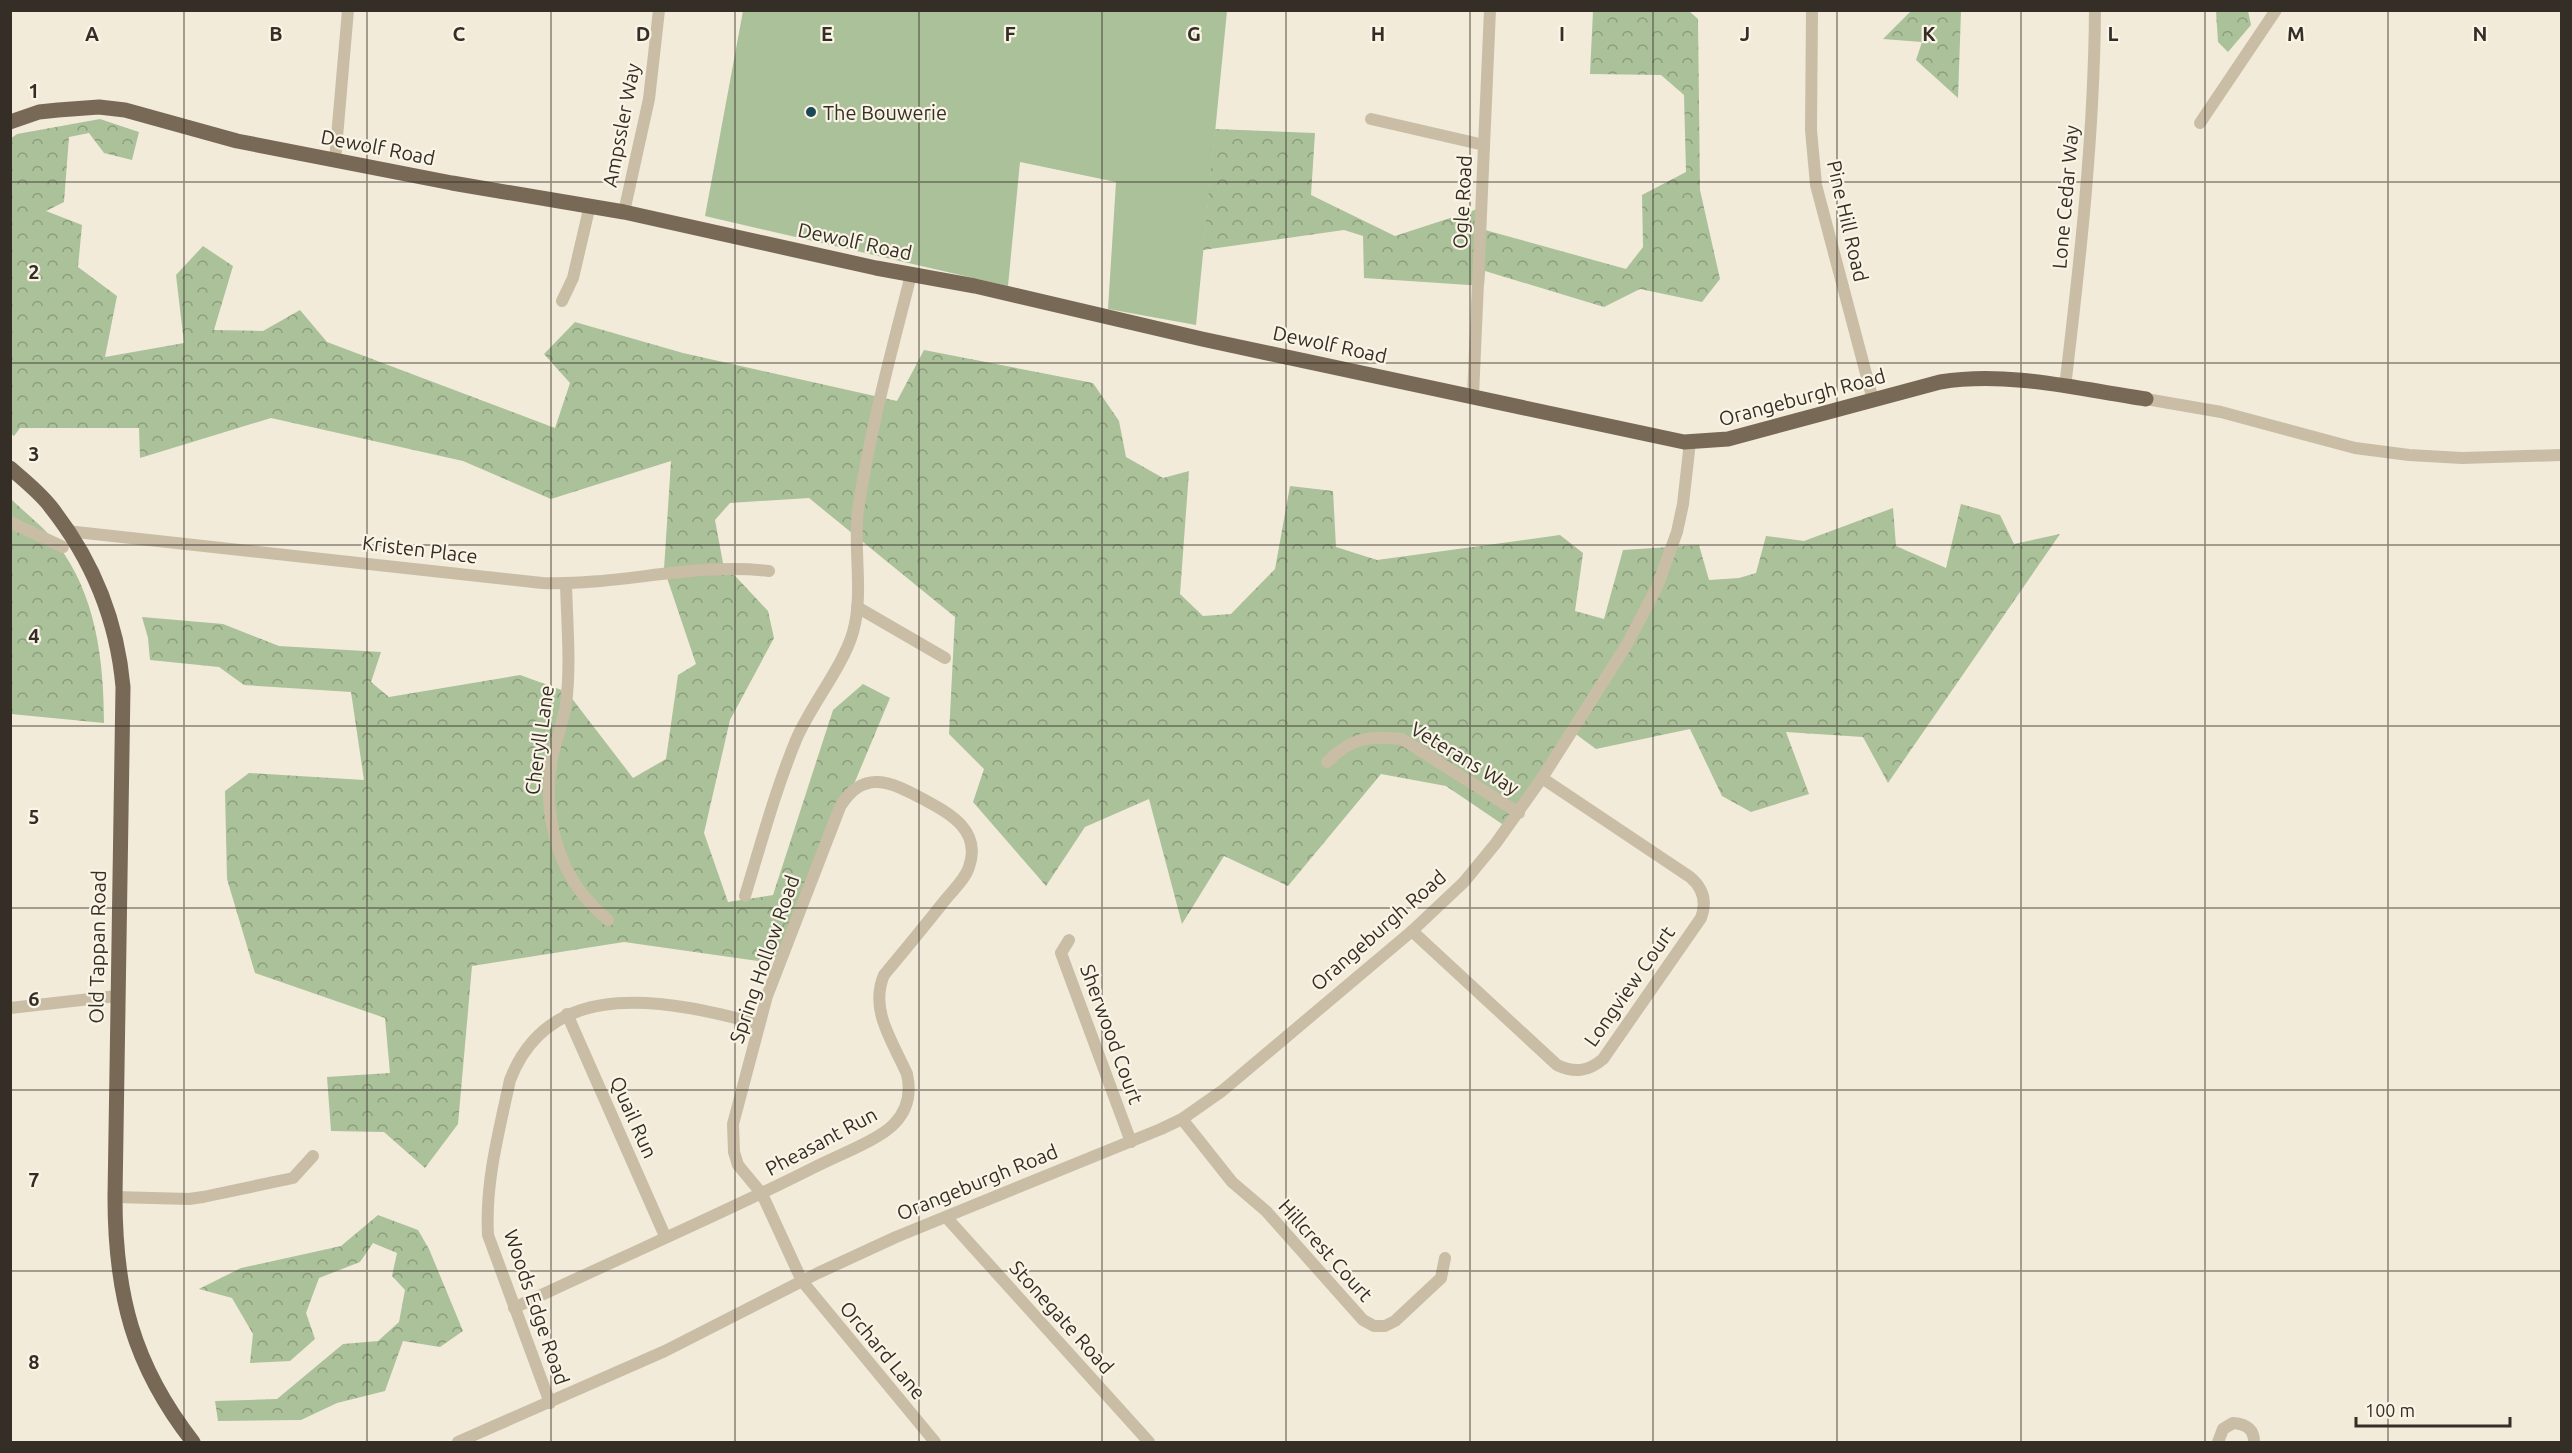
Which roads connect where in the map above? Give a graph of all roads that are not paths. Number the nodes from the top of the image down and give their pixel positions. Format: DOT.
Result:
graph roads {
  1 [pos="348,10"];
  2 [pos="659,10"];
  3 [pos="1490,10"];
  4 [pos="1812,10"];
  5 [pos="2096,10"];
  6 [pos="2276,10"];
  7 [pos="1371,119"];
  8 [pos="10,122"];
  9 [pos="2200,123"];
  10 [pos="1485,145"];
  11 [pos="335,160"];
  12 [pos="590,205"];
  13 [pos="624,212"];
  14 [pos="911,274"];
  15 [pos="562,301"];
  16 [pos="2065,387"];
  17 [pos="1473,396"];
  18 [pos="2146,399"];
  19 [pos="1873,400"];
  20 [pos="1690,442"];
  21 [pos="2562,455"];
  22 [pos="10,468"];
  23 [pos="10,522"];
  24 [pos="67,531"];
  25 [pos="63,547"];
  26 [pos="769,571"];
  27 [pos="566,584"];
  28 [pos="857,606"];
  29 [pos="945,658"];
  30 [pos="1328,762"];
  31 [pos="1542,778"];
  32 [pos="927,801"];
  33 [pos="1519,813"];
  34 [pos="745,896"];
  35 [pos="608,920"];
  36 [pos="1412,931"];
  37 [pos="1069,940"];
  38 [pos="117,996"];
  39 [pos="10,1008"];
  40 [pos="567,1014"];
  41 [pos="759,1024"];
  42 [pos="1182,1119"];
  43 [pos="1131,1142"];
  44 [pos="313,1156"];
  45 [pos="762,1194"];
  46 [pos="115,1197"];
  47 [pos="946,1217"];
  48 [pos="664,1236"];
  49 [pos="1445,1258"];
  50 [pos="802,1281"];
  51 [pos="514,1308"];
  52 [pos="550,1403"];
  53 [pos="193,1443"];
  54 [pos="458,1443"];
  55 [pos="935,1443"];
  56 [pos="1149,1443"];
  57 [pos="2218,1443"];
  58 [pos="2254,1443"];
  1 -- 11 [label="street"];
  2 -- 13 [label="street, Ampssler Way"];
  3 -- 10 [label="street, Ogle Road"];
  4 -- 19 [label="street, Pine Hill Road"];
  5 -- 16 [label="street, Lone Cedar Way"];
  6 -- 9 [label="street"];
  7 -- 10 [label="street"];
  8 -- 11 [label="main road, Dewolf Road"];
  10 -- 17 [label="street, Ogle Road"];
  11 -- 12 [label="main road, Dewolf Road"];
  12 -- 13 [label="main road, Dewolf Road"];
  12 -- 15 [label="street"];
  13 -- 14 [label="main road, Dewolf Road"];
  14 -- 17 [label="main road, Dewolf Road"];
  14 -- 28 [label="street"];
  16 -- 18 [label="main road, Orangeburgh Road"];
  16 -- 19 [label="main road, Orangeburgh Road"];
  17 -- 20 [label="main road, Dewolf Road"];
  18 -- 21 [label="street"];
  19 -- 20 [label="main road, Orangeburgh Road"];
  20 -- 31 [label="street, Orangeburgh Road"];
  22 -- 24 [label="main road, Old Tappan Road"];
  23 -- 25 [label="street"];
  24 -- 27 [label="street, Kristen Place"];
  24 -- 38 [label="main road, Old Tappan Road"];
  26 -- 27 [label="street, Kristen Place"];
  27 -- 35 [label="street, Cheryll Lane"];
  28 -- 29 [label="street"];
  28 -- 34 [label="street"];
  30 -- 33 [label="street, Veterans Way"];
  31 -- 33 [label="street, Orangeburgh Road"];
  31 -- 36 [label="street, Longview Court"];
  32 -- 41 [label="street, Spring Hollow Road"];
  32 -- 45 [label="street, Pheasant Run"];
  33 -- 36 [label="street, Orangeburgh Road"];
  36 -- 42 [label="street, Orangeburgh Road"];
  37 -- 43 [label="street, Sherwood Court"];
  38 -- 39 [label="street"];
  38 -- 46 [label="main road, Old Tappan Road"];
  40 -- 41 [label="street, Woods Edge Road"];
  40 -- 48 [label="street, Quail Run"];
  40 -- 51 [label="street, Woods Edge Road"];
  41 -- 45 [label="street, Spring Hollow Road"];
  42 -- 43 [label="street, Orangeburgh Road"];
  42 -- 49 [label="street, Hillcrest Court"];
  43 -- 47 [label="street, Orangeburgh Road"];
  44 -- 46 [label="street"];
  45 -- 48 [label="street, Pheasant Run"];
  45 -- 50 [label="street, Spring Hollow Road"];
  46 -- 53 [label="main road, Old Tappan Road"];
  47 -- 50 [label="street, Orangeburgh Road"];
  47 -- 56 [label="street, Stonegate Road"];
  48 -- 51 [label="street, Pheasant Run"];
  50 -- 52 [label="street, Orangeburgh Road"];
  50 -- 55 [label="street, Orchard Lane"];
  51 -- 52 [label="street, Woods Edge Road"];
  52 -- 54 [label="street, Orangeburgh Road"];
  57 -- 58 [label="street"];
}
